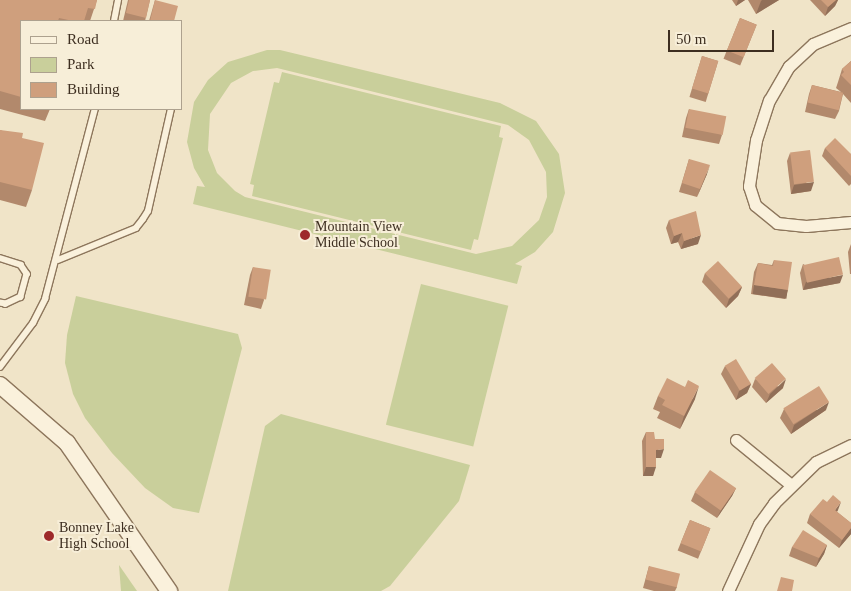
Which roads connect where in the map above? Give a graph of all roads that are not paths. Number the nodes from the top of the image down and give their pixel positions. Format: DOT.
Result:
graph roads {
  1 [pos="118,0"];
  2 [pos="114,20"];
  3 [pos="851,28"];
  4 [pos="95,110"];
  5 [pos="171,110"];
  6 [pos="851,222"];
  7 [pos="0,258"];
  8 [pos="58,260"];
  9 [pos="0,303"];
  10 [pos="0,367"];
  11 [pos="0,385"];
  12 [pos="736,440"];
  13 [pos="851,445"];
  14 [pos="790,484"];
  15 [pos="169,591"];
  16 [pos="728,591"];
  1 -- 2 [label="lane"];
  3 -- 6 [label="street"];
  4 -- 8 [label="lane"];
  5 -- 8 [label="lane"];
  7 -- 9 [label="lane"];
  8 -- 10 [label="lane"];
  11 -- 15 [label="main road"];
  12 -- 14 [label="street"];
  13 -- 14 [label="street"];
  14 -- 16 [label="street"];
}
